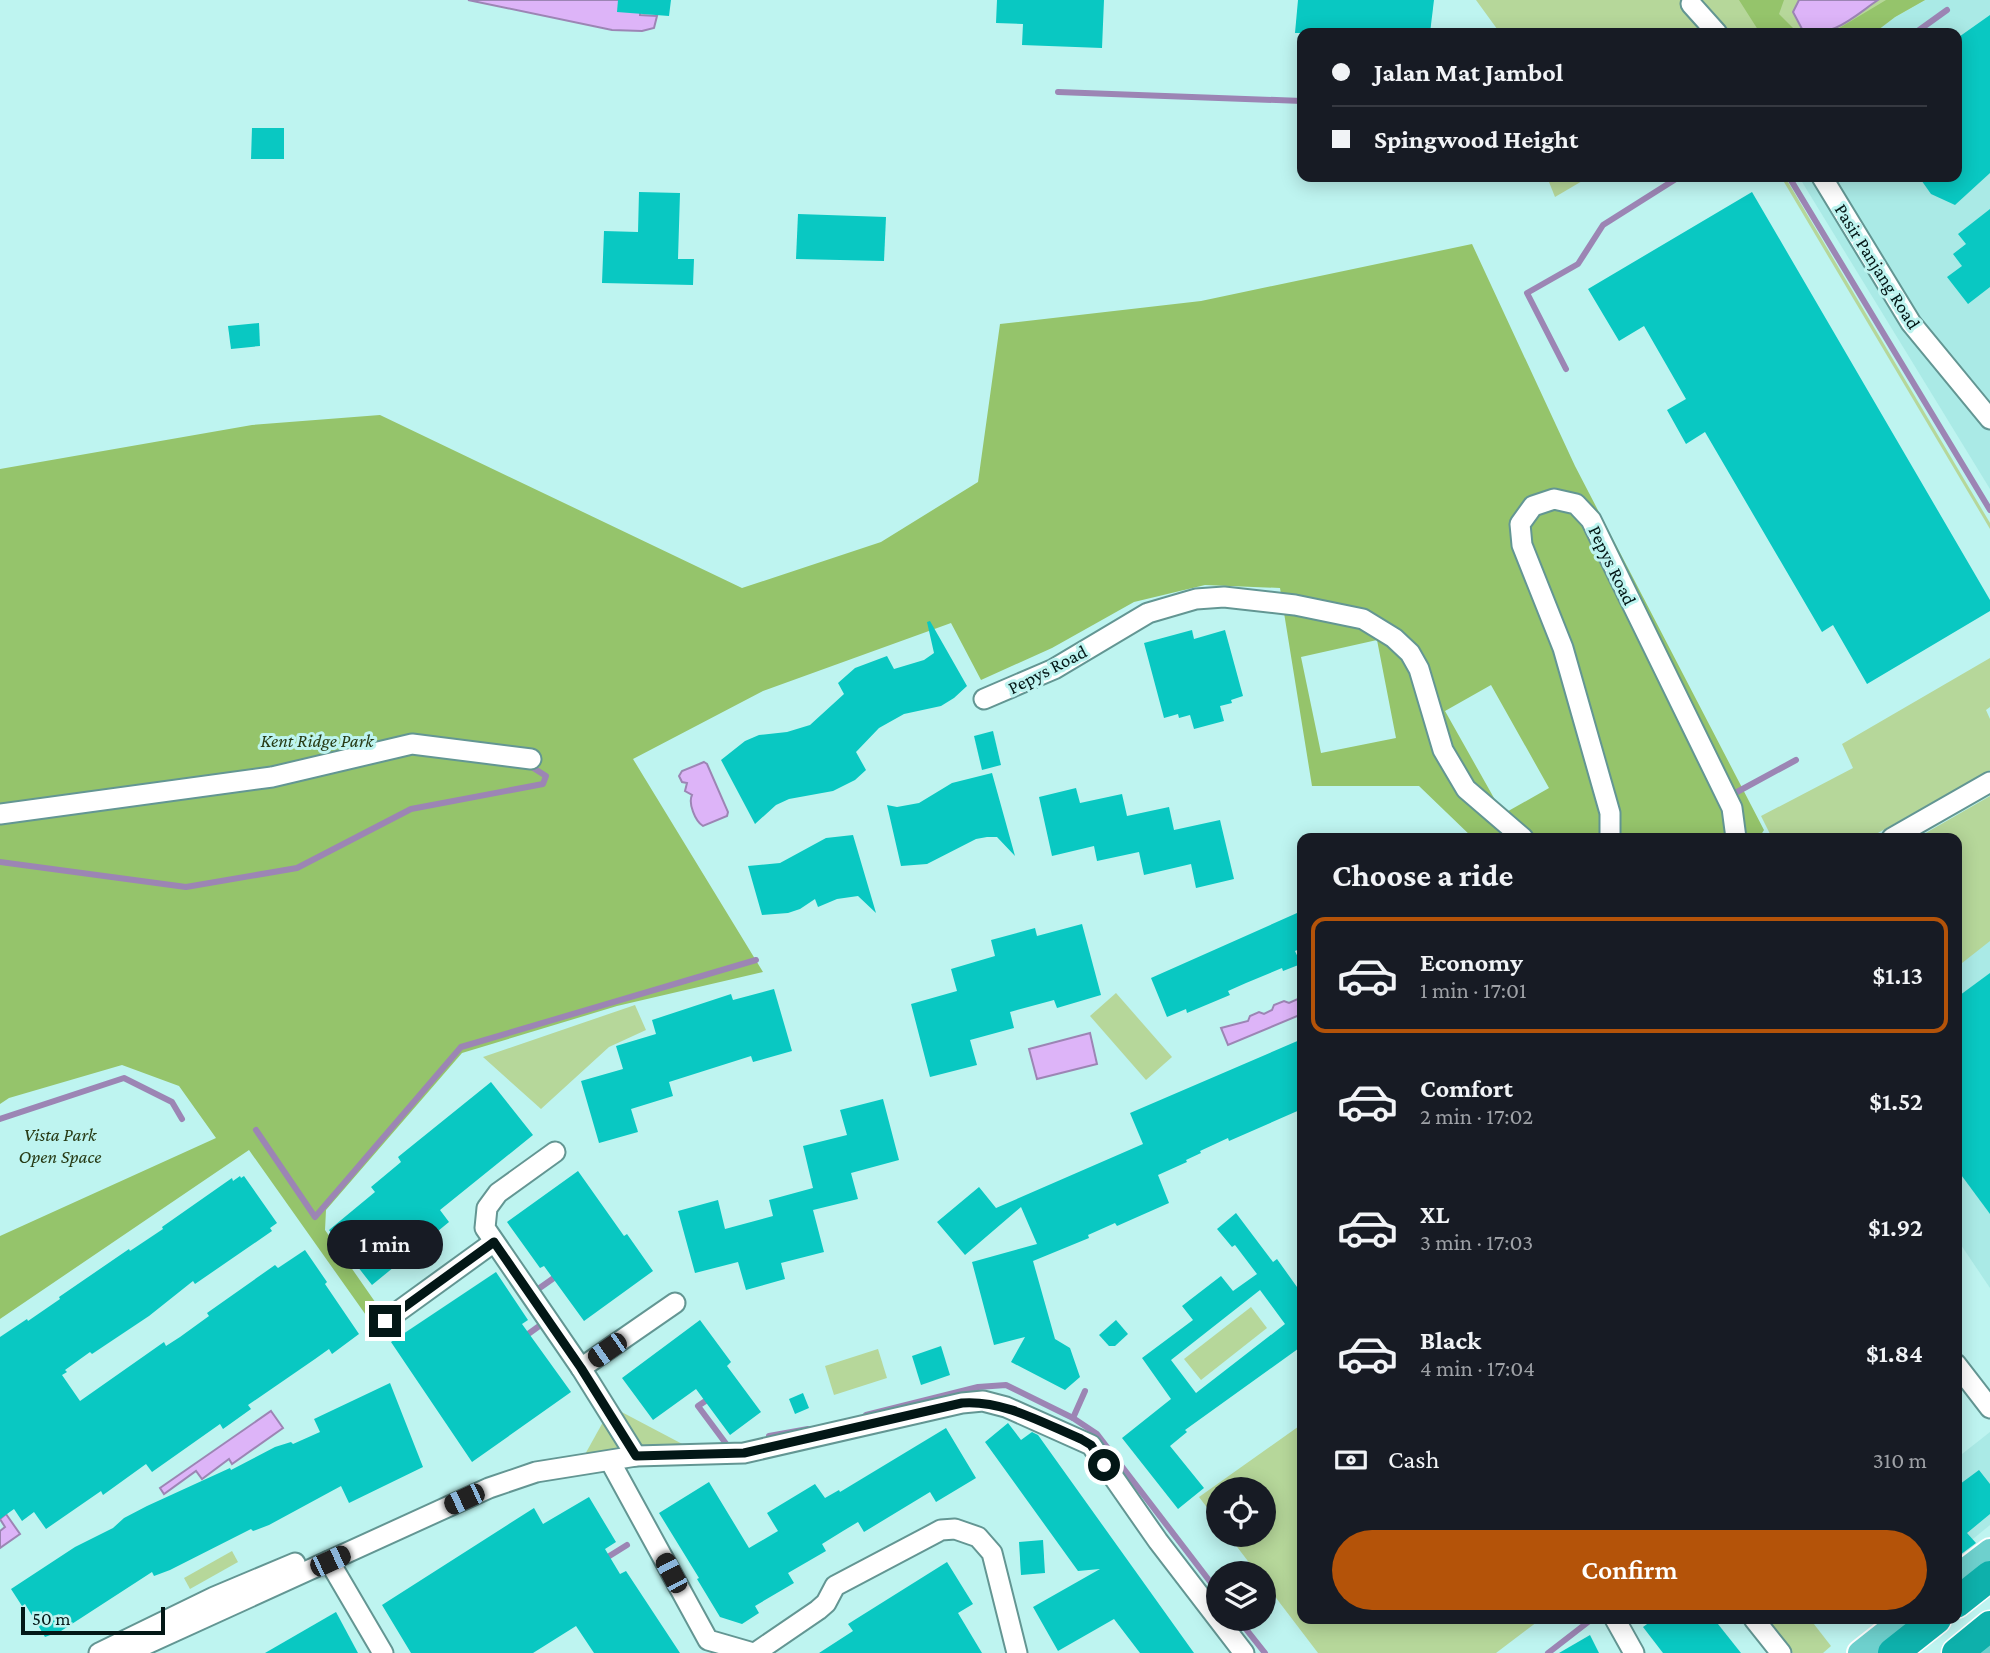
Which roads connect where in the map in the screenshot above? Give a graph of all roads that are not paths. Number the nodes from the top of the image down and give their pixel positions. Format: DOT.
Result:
graph roads {
  1 [pos="1691,4"];
  2 [pos="1713,28"];
  3 [pos="1825,182"];
  4 [pos="1990,419"];
  5 [pos="984,699"];
  6 [pos="531,759"];
  7 [pos="1990,782"];
  8 [pos="0,814"];
  9 [pos="1517,833"];
  10 [pos="1610,833"];
  11 [pos="1735,833"];
  12 [pos="1901,833"];
  13 [pos="555,1152"];
  14 [pos="494,1242"];
  15 [pos="675,1303"];
  16 [pos="385,1321"];
  17 [pos="581,1368"];
  18 [pos="1962,1372"];
  19 [pos="1990,1408"];
  20 [pos="636,1456"];
  21 [pos="610,1461"];
  22 [pos="480,1478"];
  23 [pos="1990,1551"];
  24 [pos="330,1561"];
  25 [pos="1962,1572"];
  26 [pos="1990,1576"];
  27 [pos="1962,1598"];
  28 [pos="1618,1624"];
  29 [pos="1758,1624"];
  30 [pos="1897,1624"];
  31 [pos="1930,1624"];
  32 [pos="1990,1626"];
  33 [pos="1990,1648"];
  34 [pos="99,1653"];
  35 [pos="127,1653"];
  36 [pos="383,1653"];
  37 [pos="754,1653"];
  38 [pos="1017,1653"];
  39 [pos="1244,1653"];
  40 [pos="1633,1653"];
  41 [pos="1781,1653"];
  42 [pos="1860,1653"];
  43 [pos="1893,1653"];
  44 [pos="1956,1653"];
  45 [pos="1984,1653"];
  1 -- 2 [label="street"];
  3 -- 4 [label="street, Pasir Panjang Road"];
  5 -- 9 [label="street, Pepys Road"];
  6 -- 8 [label="street"];
  7 -- 12 [label="street"];
  10 -- 11 [label="street, Pepys Road"];
  13 -- 14 [label="street"];
  14 -- 16 [label="street"];
  14 -- 17 [label="street"];
  15 -- 17 [label="street"];
  17 -- 20 [label="street"];
  18 -- 19 [label="street"];
  20 -- 21 [label="street"];
  20 -- 39 [label="street"];
  21 -- 24 [label="street"];
  21 -- 37 [label="street"];
  22 -- 34 [label="street"];
  23 -- 25 [label="main road"];
  24 -- 35 [label="street"];
  24 -- 36 [label="street"];
  26 -- 27 [label="highway"];
  28 -- 40 [label="street"];
  29 -- 41 [label="street"];
  30 -- 42 [label="main road"];
  31 -- 43 [label="highway"];
  32 -- 44 [label="highway"];
  33 -- 45 [label="main road"];
  37 -- 38 [label="street"];
}
